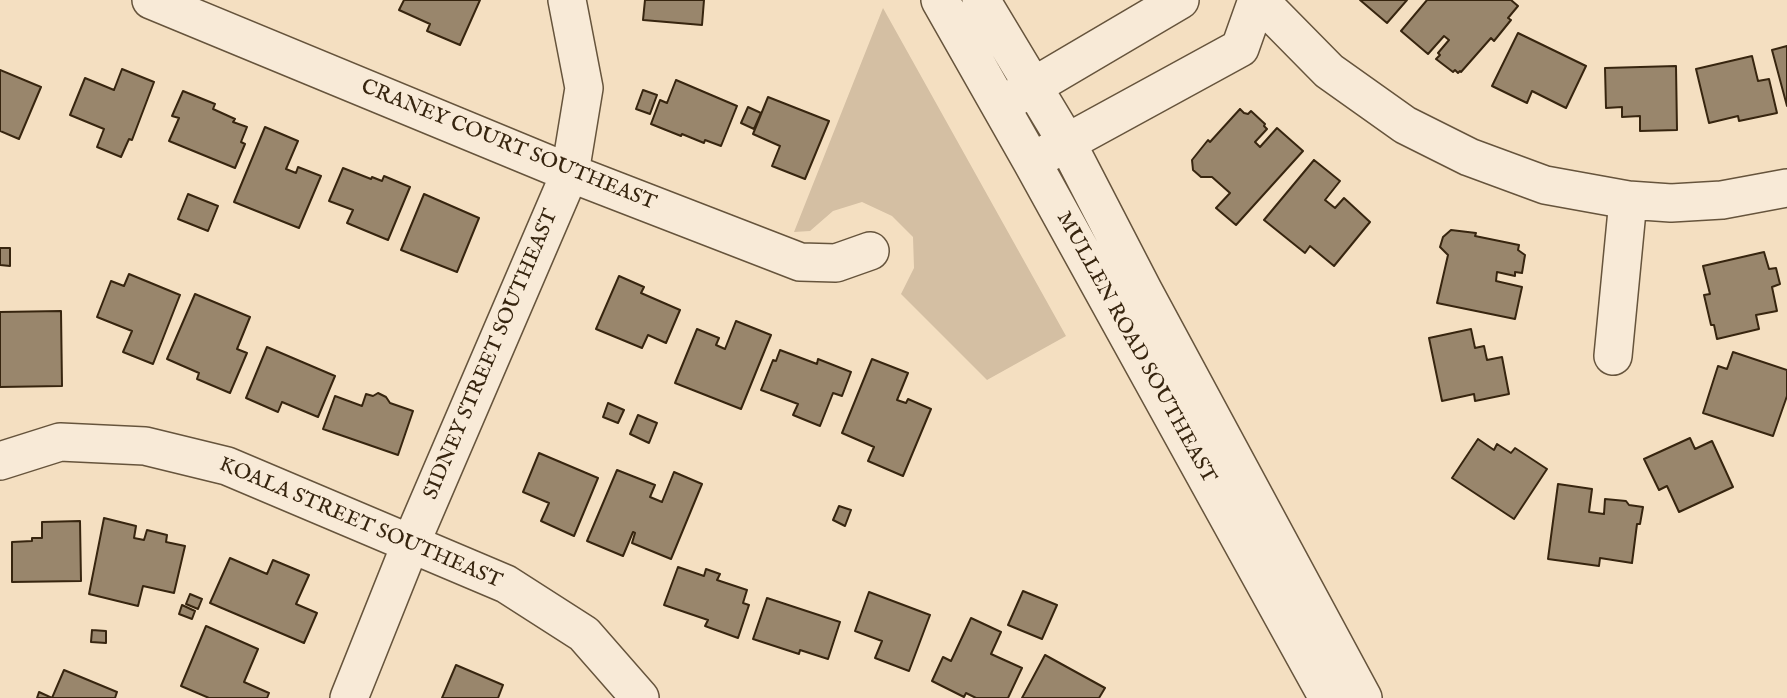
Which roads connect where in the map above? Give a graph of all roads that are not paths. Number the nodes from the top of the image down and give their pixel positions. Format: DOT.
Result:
graph roads {
  1 [pos="151,0"];
  2 [pos="568,0"];
  3 [pos="940,0"];
  4 [pos="981,0"];
  5 [pos="1180,0"];
  6 [pos="1258,0"];
  7 [pos="1033,87"];
  8 [pos="1000,106"];
  9 [pos="1067,143"];
  10 [pos="1032,162"];
  11 [pos="570,173"];
  12 [pos="1787,188"];
  13 [pos="1628,200"];
  14 [pos="870,251"];
  15 [pos="1613,356"];
  16 [pos="0,461"];
  17 [pos="411,544"];
  18 [pos="349,698"];
  19 [pos="640,698"];
  20 [pos="1328,698"];
  21 [pos="1363,698"];
  1 -- 11 [label="street, CRANEY COURT SOUTHEAST"];
  2 -- 11 [label="street, SIDNEY STREET SOUTHEAST"];
  3 -- 8 [label="street, MULLEN ROAD SOUTHEAST"];
  4 -- 7 [label="street, MULLEN ROAD SOUTHEAST"];
  5 -- 7 [label="street"];
  6 -- 9 [label="street"];
  6 -- 13 [label="street"];
  7 -- 8 [label="street"];
  7 -- 9 [label="street, MULLEN ROAD SOUTHEAST"];
  8 -- 10 [label="street, MULLEN ROAD SOUTHEAST"];
  9 -- 10 [label="street"];
  9 -- 21 [label="street, MULLEN ROAD SOUTHEAST"];
  10 -- 20 [label="street, MULLEN ROAD SOUTHEAST"];
  11 -- 14 [label="street, CRANEY COURT SOUTHEAST"];
  11 -- 17 [label="street, SIDNEY STREET SOUTHEAST"];
  12 -- 13 [label="street"];
  13 -- 15 [label="street"];
  16 -- 17 [label="street, KOALA STREET SOUTHEAST"];
  17 -- 18 [label="street, SIDNEY STREET SOUTHEAST"];
  17 -- 19 [label="street, KOALA STREET SOUTHEAST"];
}
